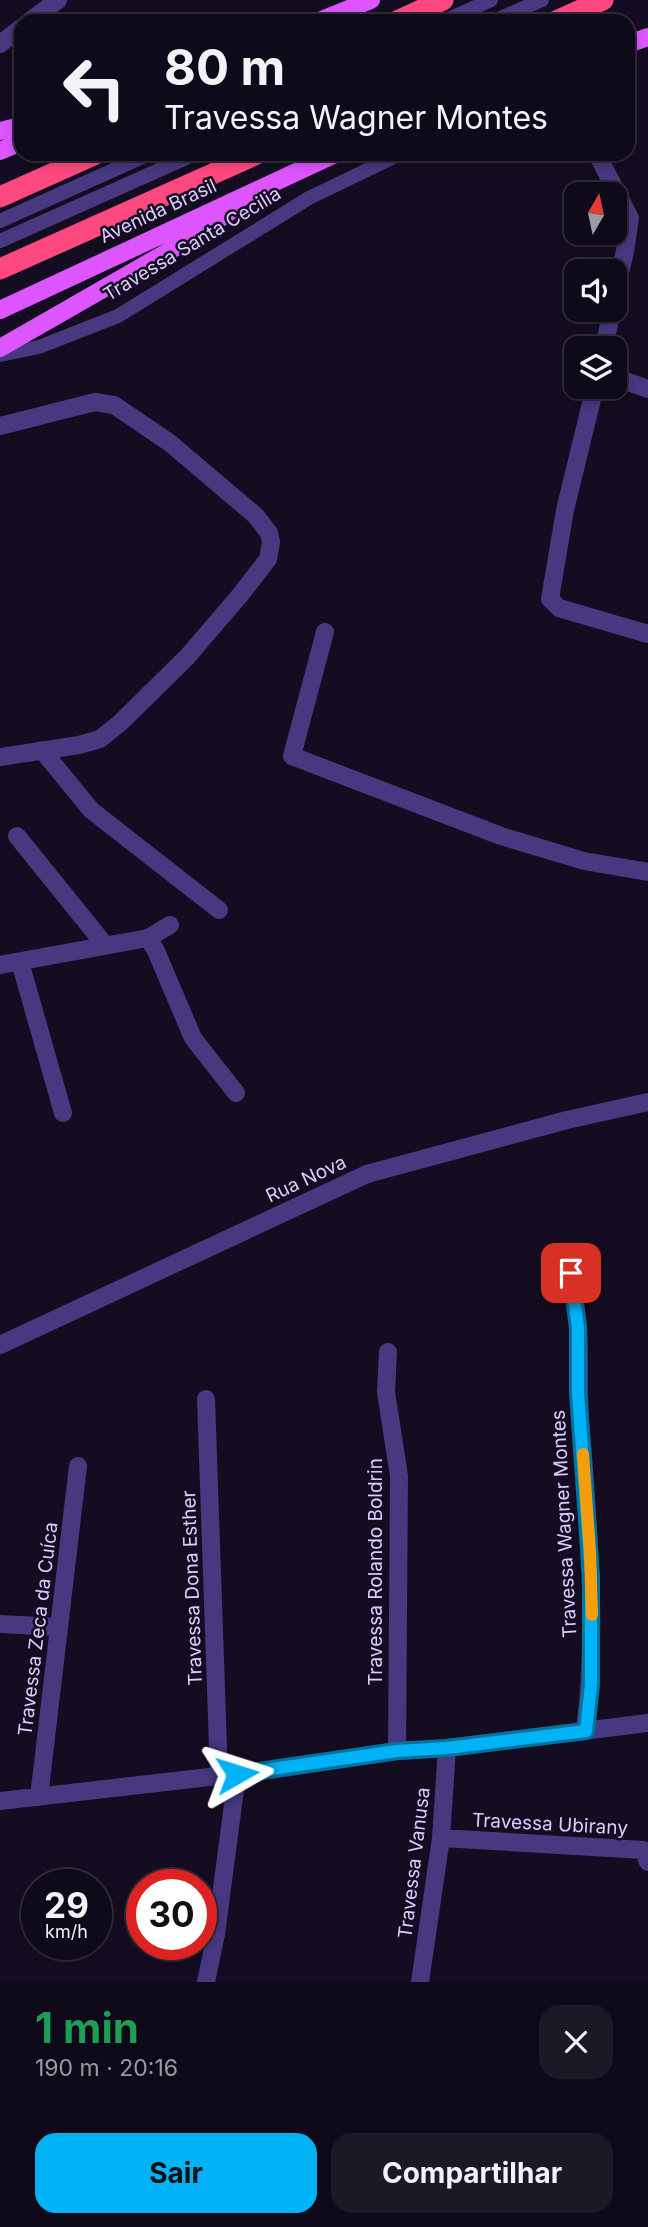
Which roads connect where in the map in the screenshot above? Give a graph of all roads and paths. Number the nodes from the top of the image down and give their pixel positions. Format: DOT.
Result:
graph roads {
  1 [pos="58,0"];
  2 [pos="371,0"];
  3 [pos="443,0"];
  4 [pos="491,0"];
  5 [pos="542,0"];
  6 [pos="603,0"];
  7 [pos="39,14"];
  8 [pos="336,14"];
  9 [pos="412,14"];
  10 [pos="460,14"];
  11 [pos="510,14"];
  12 [pos="572,14"];
  13 [pos="14,33"];
  14 [pos="0,44"];
  15 [pos="80,161"];
  16 [pos="133,161"];
  17 [pos="179,161"];
  18 [pos="241,161"];
  19 [pos="320,161"];
  20 [pos="386,161"];
  21 [pos="601,161"];
  22 [pos="273,182"];
  23 [pos="0,197"];
  24 [pos="0,221"];
  25 [pos="0,241"];
  26 [pos="623,259"];
  27 [pos="0,269"];
  28 [pos="0,310"];
  29 [pos="0,348"];
  30 [pos="0,355"];
  31 [pos="627,382"];
  32 [pos="648,389"];
  33 [pos="592,399"];
  34 [pos="0,426"];
  35 [pos="325,632"];
  36 [pos="648,634"];
  37 [pos="42,750"];
  38 [pos="0,757"];
  39 [pos="17,836"];
  40 [pos="648,872"];
  41 [pos="219,911"];
  42 [pos="170,925"];
  43 [pos="148,938"];
  44 [pos="105,945"];
  45 [pos="20,962"];
  46 [pos="0,965"];
  47 [pos="236,1093"];
  48 [pos="648,1102"];
  49 [pos="63,1112"];
  50 [pos="571,1273"];
  51 [pos="0,1345"];
  52 [pos="388,1352"];
  53 [pos="206,1399"];
  54 [pos="78,1466"];
  55 [pos="0,1624"];
  56 [pos="59,1627"];
  57 [pos="648,1723"];
  58 [pos="586,1731"];
  59 [pos="447,1748"];
  60 [pos="397,1751"];
  61 [pos="228,1775"];
  62 [pos="39,1797"];
  63 [pos="0,1801"];
  64 [pos="441,1838"];
  65 [pos="648,1862"];
  66 [pos="206,1982"];
  67 [pos="420,1982"];
  1 -- 7 [label="street"];
  2 -- 8 [label="main road"];
  3 -- 9 [label="highway"];
  4 -- 10 [label="lane"];
  5 -- 11 [label="lane"];
  6 -- 12 [label="highway"];
  13 -- 14 [label="street"];
  15 -- 23 [label="highway"];
  16 -- 24 [label="lane"];
  17 -- 25 [label="lane"];
  18 -- 27 [label="highway, Avenida Brasil"];
  19 -- 22 [label="main road, Avenida Brasil"];
  20 -- 30 [label="lane, Travessa Santa Cecilia"];
  21 -- 26 [label="street"];
  22 -- 28 [label="main road, Avenida Brasil"];
  22 -- 29 [label="main road"];
  31 -- 32 [label="street"];
  33 -- 36 [label="street"];
  34 -- 37 [label="street"];
  35 -- 40 [label="street"];
  37 -- 38 [label="street"];
  37 -- 41 [label="street"];
  39 -- 44 [label="street"];
  42 -- 43 [label="street"];
  43 -- 44 [label="street"];
  43 -- 47 [label="street"];
  44 -- 45 [label="street"];
  45 -- 46 [label="street"];
  45 -- 49 [label="street"];
  48 -- 51 [label="street, Rua Nova"];
  50 -- 58 [label="street, Travessa Wagner Montes"];
  52 -- 60 [label="street, Travessa Rolando Boldrin"];
  53 -- 61 [label="street, Travessa Dona Esther"];
  54 -- 56 [label="street, Travessa Zeca da Cuíca"];
  55 -- 56 [label="street"];
  56 -- 62 [label="street, Travessa Zeca da Cuíca"];
  57 -- 58 [label="street"];
  58 -- 59 [label="street"];
  59 -- 60 [label="street"];
  59 -- 64 [label="street, Travessa Vanusa"];
  60 -- 61 [label="street"];
  61 -- 62 [label="street"];
  61 -- 66 [label="street, Travessa Dona Esther"];
  62 -- 63 [label="street"];
  64 -- 65 [label="street, Travessa Ubirany"];
  64 -- 67 [label="street, Travessa Vanusa"];
}
